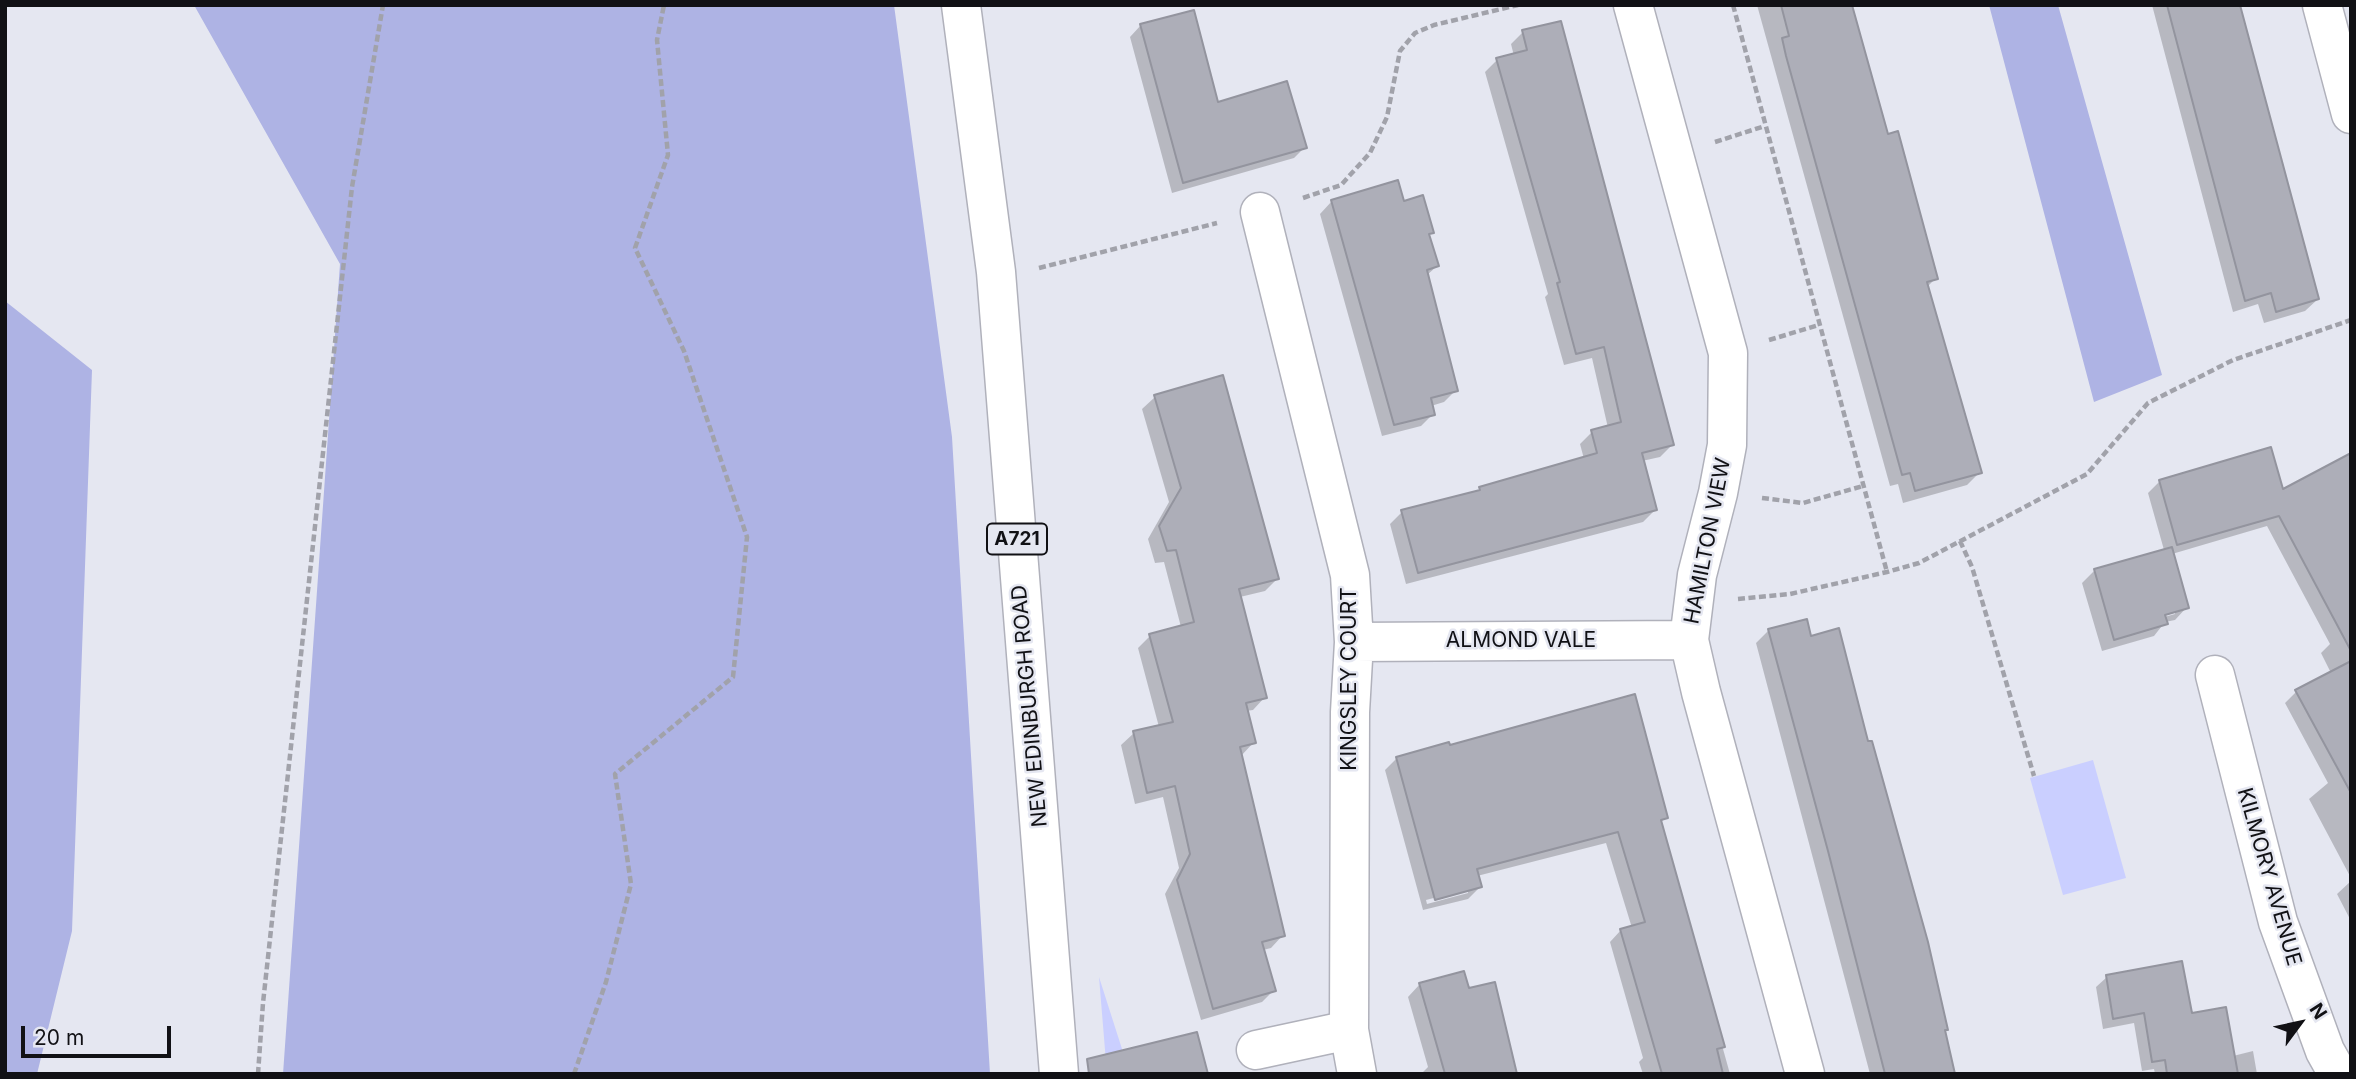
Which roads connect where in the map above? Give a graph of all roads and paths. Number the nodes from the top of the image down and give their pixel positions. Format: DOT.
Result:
graph roads {
  1 [pos="383,5"];
  2 [pos="664,5"];
  3 [pos="961,5"];
  4 [pos="1518,5"];
  5 [pos="1633,5"];
  6 [pos="1733,5"];
  7 [pos="2322,5"];
  8 [pos="2351,114"];
  9 [pos="1765,126"];
  10 [pos="1718,141"];
  11 [pos="1260,212"];
  12 [pos="996,272"];
  13 [pos="2351,320"];
  14 [pos="1819,325"];
  15 [pos="1772,340"];
  16 [pos="1863,486"];
  17 [pos="1765,498"];
  18 [pos="1960,541"];
  19 [pos="1887,572"];
  20 [pos="1691,622"];
  21 [pos="1354,642"];
  22 [pos="2215,675"];
  23 [pos="2034,776"];
  24 [pos="1349,1030"];
  25 [pos="1256,1050"];
  26 [pos="257,1074"];
  27 [pos="574,1074"];
  28 [pos="1059,1074"];
  29 [pos="1357,1074"];
  30 [pos="1805,1074"];
  31 [pos="2338,1074"];
  1 -- 26 [label="path"];
  2 -- 27 [label="path"];
  3 -- 12 [label="street, NEW EDINBURGH ROAD / A721"];
  4 -- 11 [label="path"];
  5 -- 20 [label="street, HAMILTON VIEW"];
  6 -- 9 [label="path"];
  7 -- 8 [label="street"];
  9 -- 10 [label="path"];
  9 -- 14 [label="path"];
  11 -- 12 [label="path"];
  11 -- 21 [label="street, KINGSLEY COURT"];
  12 -- 28 [label="street, NEW EDINBURGH ROAD / A721"];
  13 -- 18 [label="path"];
  14 -- 15 [label="path"];
  14 -- 16 [label="path"];
  16 -- 17 [label="path"];
  16 -- 19 [label="path"];
  18 -- 19 [label="path"];
  18 -- 23 [label="path"];
  19 -- 20 [label="path"];
  20 -- 21 [label="street, ALMOND VALE"];
  20 -- 30 [label="street, HAMILTON VIEW"];
  21 -- 24 [label="street, KINGSLEY COURT"];
  22 -- 31 [label="street, KILMORY AVENUE"];
  24 -- 25 [label="street"];
  24 -- 29 [label="street, KINGSLEY COURT"];
}
